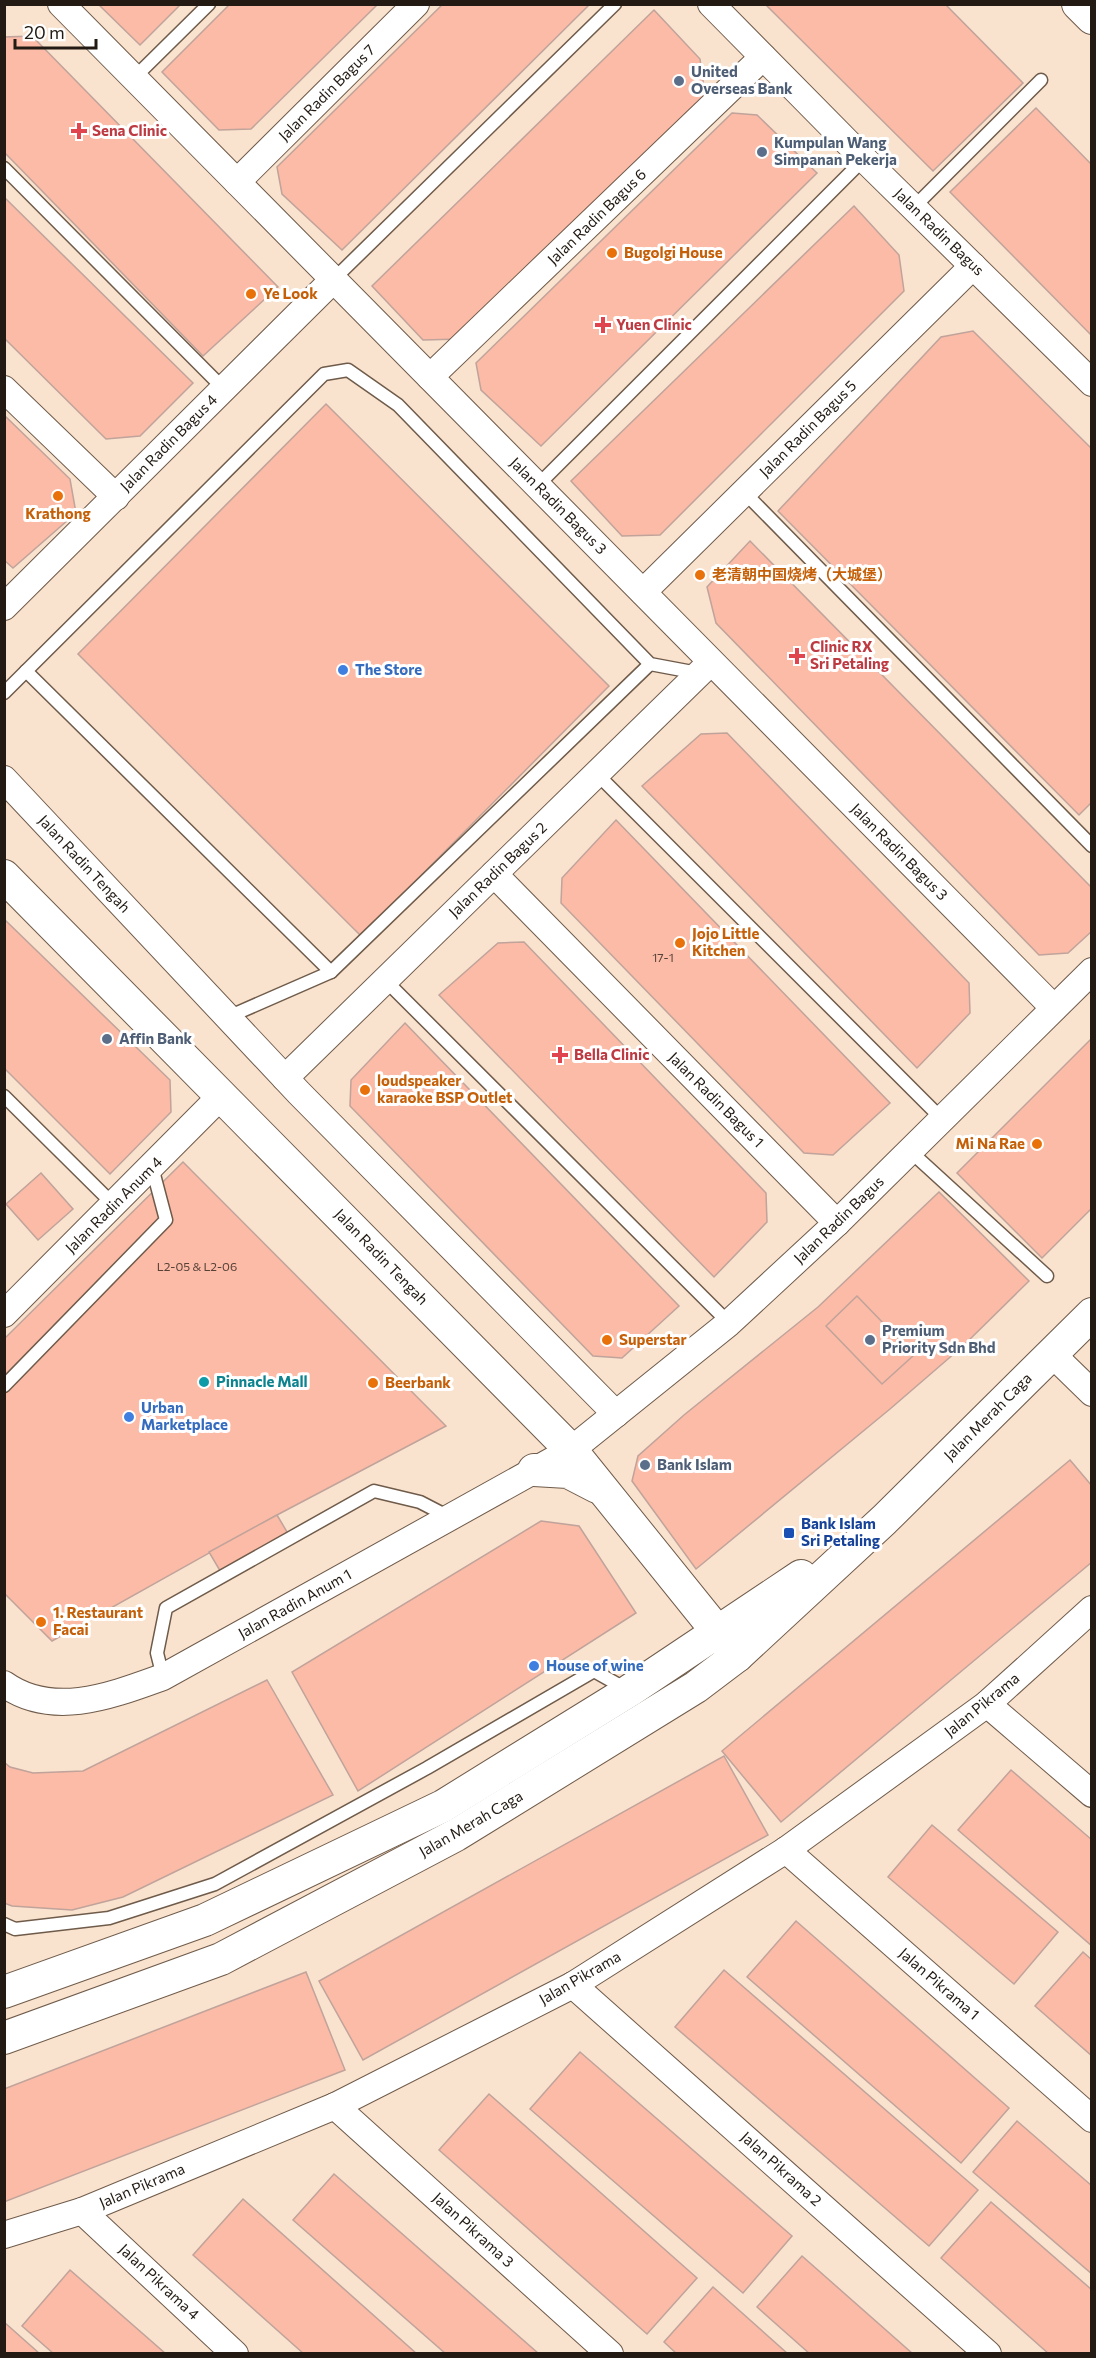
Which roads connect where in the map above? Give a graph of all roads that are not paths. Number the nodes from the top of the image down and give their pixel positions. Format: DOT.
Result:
graph roads {
  1 [pos="62,4"];
  2 [pos="209,4"];
  3 [pos="416,4"];
  4 [pos="615,4"];
  5 [pos="711,4"];
  6 [pos="1078,4"];
  7 [pos="1092,18"];
  8 [pos="764,57"];
  9 [pos="134,78"];
  10 [pos="1041,80"];
  11 [pos="864,159"];
  12 [pos="4,168"];
  13 [pos="237,182"];
  14 [pos="913,208"];
  15 [pos="973,266"];
  16 [pos="334,279"];
  17 [pos="430,377"];
  18 [pos="1092,383"];
  19 [pos="4,389"];
  20 [pos="224,389"];
  21 [pos="537,486"];
  22 [pos="744,492"];
  23 [pos="116,497"];
  24 [pos="642,592"];
  25 [pos="7,601"];
  26 [pos="650,664"];
  27 [pos="705,668"];
  28 [pos="26,671"];
  29 [pos="4,693"];
  30 [pos="597,774"];
  31 [pos="4,779"];
  32 [pos="1092,846"];
  33 [pos="494,874"];
  34 [pos="4,876"];
  35 [pos="1092,971"];
  36 [pos="331,972"];
  37 [pos="385,981"];
  38 [pos="1054,1008"];
  39 [pos="228,1017"];
  40 [pos="285,1078"];
  41 [pos="222,1095"];
  42 [pos="4,1096"];
  43 [pos="942,1119"];
  44 [pos="910,1151"];
  45 [pos="152,1167"];
  46 [pos="114,1205"];
  47 [pos="837,1223"];
  48 [pos="1047,1276"];
  49 [pos="7,1307"];
  50 [pos="1092,1314"];
  51 [pos="729,1323"];
  52 [pos="1052,1354"];
  53 [pos="4,1386"];
  54 [pos="1092,1393"];
  55 [pos="616,1414"];
  56 [pos="571,1450"];
  57 [pos="534,1470"];
  58 [pos="607,1495"];
  59 [pos="450,1517"];
  60 [pos="1092,1609"];
  61 [pos="728,1644"];
  62 [pos="163,1677"];
  63 [pos="4,1684"];
  64 [pos="629,1691"];
  65 [pos="987,1704"];
  66 [pos="1092,1794"];
  67 [pos="786,1850"];
  68 [pos="4,1924"];
  69 [pos="573,1985"];
  70 [pos="4,1992"];
  71 [pos="4,2038"];
  72 [pos="335,2106"];
  73 [pos="1092,2119"];
  74 [pos="82,2211"];
  75 [pos="4,2235"];
  76 [pos="235,2354"];
  77 [pos="610,2354"];
  78 [pos="988,2354"];
  1 -- 9 [label="street, Jalan Radin Bagus 3"];
  2 -- 9 [label="lane"];
  3 -- 13 [label="street, Jalan Radin Bagus 7"];
  4 -- 16 [label="lane"];
  5 -- 8 [label="street, Jalan Radin Bagus"];
  6 -- 7 [label="street"];
  8 -- 11 [label="street, Jalan Radin Bagus"];
  8 -- 17 [label="street, Jalan Radin Bagus 6"];
  9 -- 13 [label="street, Jalan Radin Bagus 3"];
  10 -- 14 [label="lane"];
  11 -- 14 [label="street, Jalan Radin Bagus"];
  11 -- 21 [label="lane"];
  12 -- 20 [label="lane"];
  13 -- 16 [label="street, Jalan Radin Bagus 3"];
  14 -- 15 [label="street, Jalan Radin Bagus"];
  15 -- 18 [label="street, Jalan Radin Bagus"];
  15 -- 22 [label="street, Jalan Radin Bagus 5"];
  16 -- 17 [label="street, Jalan Radin Bagus 3"];
  16 -- 20 [label="street, Jalan Radin Bagus 4"];
  17 -- 21 [label="street, Jalan Radin Bagus 3"];
  19 -- 23 [label="street"];
  20 -- 23 [label="street, Jalan Radin Bagus 4"];
  21 -- 24 [label="street, Jalan Radin Bagus 3"];
  22 -- 24 [label="street, Jalan Radin Bagus 5"];
  22 -- 32 [label="lane"];
  23 -- 25 [label="street, Jalan Radin Bagus 4"];
  24 -- 27 [label="street, Jalan Radin Bagus 3"];
  26 -- 27 [label="lane"];
  26 -- 28 [label="lane"];
  26 -- 36 [label="lane"];
  27 -- 30 [label="street, Jalan Radin Bagus 2"];
  27 -- 38 [label="street, Jalan Radin Bagus 3"];
  28 -- 29 [label="lane"];
  28 -- 36 [label="lane"];
  30 -- 33 [label="street, Jalan Radin Bagus 2"];
  30 -- 43 [label="lane"];
  31 -- 39 [label="street, Jalan Radin Tengah"];
  33 -- 37 [label="street, Jalan Radin Bagus 2"];
  33 -- 47 [label="street, Jalan Radin Bagus 1"];
  34 -- 41 [label="street, Jalan Radin Tengah"];
  35 -- 38 [label="street, Jalan Radin Bagus"];
  36 -- 39 [label="lane"];
  37 -- 40 [label="street, Jalan Radin Bagus 2"];
  37 -- 51 [label="lane"];
  38 -- 43 [label="street, Jalan Radin Bagus"];
  39 -- 40 [label="street, Jalan Radin Tengah"];
  40 -- 55 [label="street, Jalan Radin Tengah"];
  41 -- 45 [label="street, Jalan Radin Anum 4"];
  41 -- 56 [label="street, Jalan Radin Tengah"];
  42 -- 46 [label="lane"];
  43 -- 44 [label="street, Jalan Radin Bagus"];
  44 -- 47 [label="street, Jalan Radin Bagus"];
  44 -- 48 [label="lane"];
  45 -- 46 [label="street, Jalan Radin Anum 4"];
  45 -- 53 [label="lane"];
  46 -- 49 [label="street, Jalan Radin Anum 4"];
  47 -- 51 [label="street, Jalan Radin Bagus"];
  50 -- 52 [label="street, Jalan Merah Caga"];
  51 -- 55 [label="street, Jalan Radin Bagus"];
  52 -- 54 [label="street"];
  52 -- 61 [label="street, Jalan Merah Caga"];
  55 -- 56 [label="street, Jalan Radin Bagus"];
  56 -- 57 [label="street, Jalan Radin Anum 1"];
  56 -- 58 [label="street, Jalan Radin Tengah"];
  57 -- 58 [label="street"];
  57 -- 59 [label="street, Jalan Radin Anum 1"];
  58 -- 61 [label="street, Jalan Radin Tengah"];
  59 -- 62 [label="street, Jalan Radin Anum 1"];
  59 -- 62 [label="lane"];
  60 -- 65 [label="street, Jalan Pikrama"];
  61 -- 64 [label="street, Jalan Merah Caga"];
  61 -- 71 [label="street, Jalan Merah Caga"];
  62 -- 63 [label="street, Jalan Radin Anum 1"];
  64 -- 68 [label="lane"];
  64 -- 70 [label="street, Jalan Merah Caga"];
  65 -- 66 [label="street"];
  65 -- 67 [label="street, Jalan Pikrama"];
  67 -- 69 [label="street, Jalan Pikrama"];
  67 -- 73 [label="street, Jalan Pikrama 1"];
  69 -- 72 [label="street, Jalan Pikrama"];
  69 -- 78 [label="street, Jalan Pikrama 2"];
  72 -- 74 [label="street, Jalan Pikrama"];
  72 -- 77 [label="street, Jalan Pikrama 3"];
  74 -- 75 [label="street, Jalan Pikrama"];
  74 -- 76 [label="street, Jalan Pikrama 4"];
}
